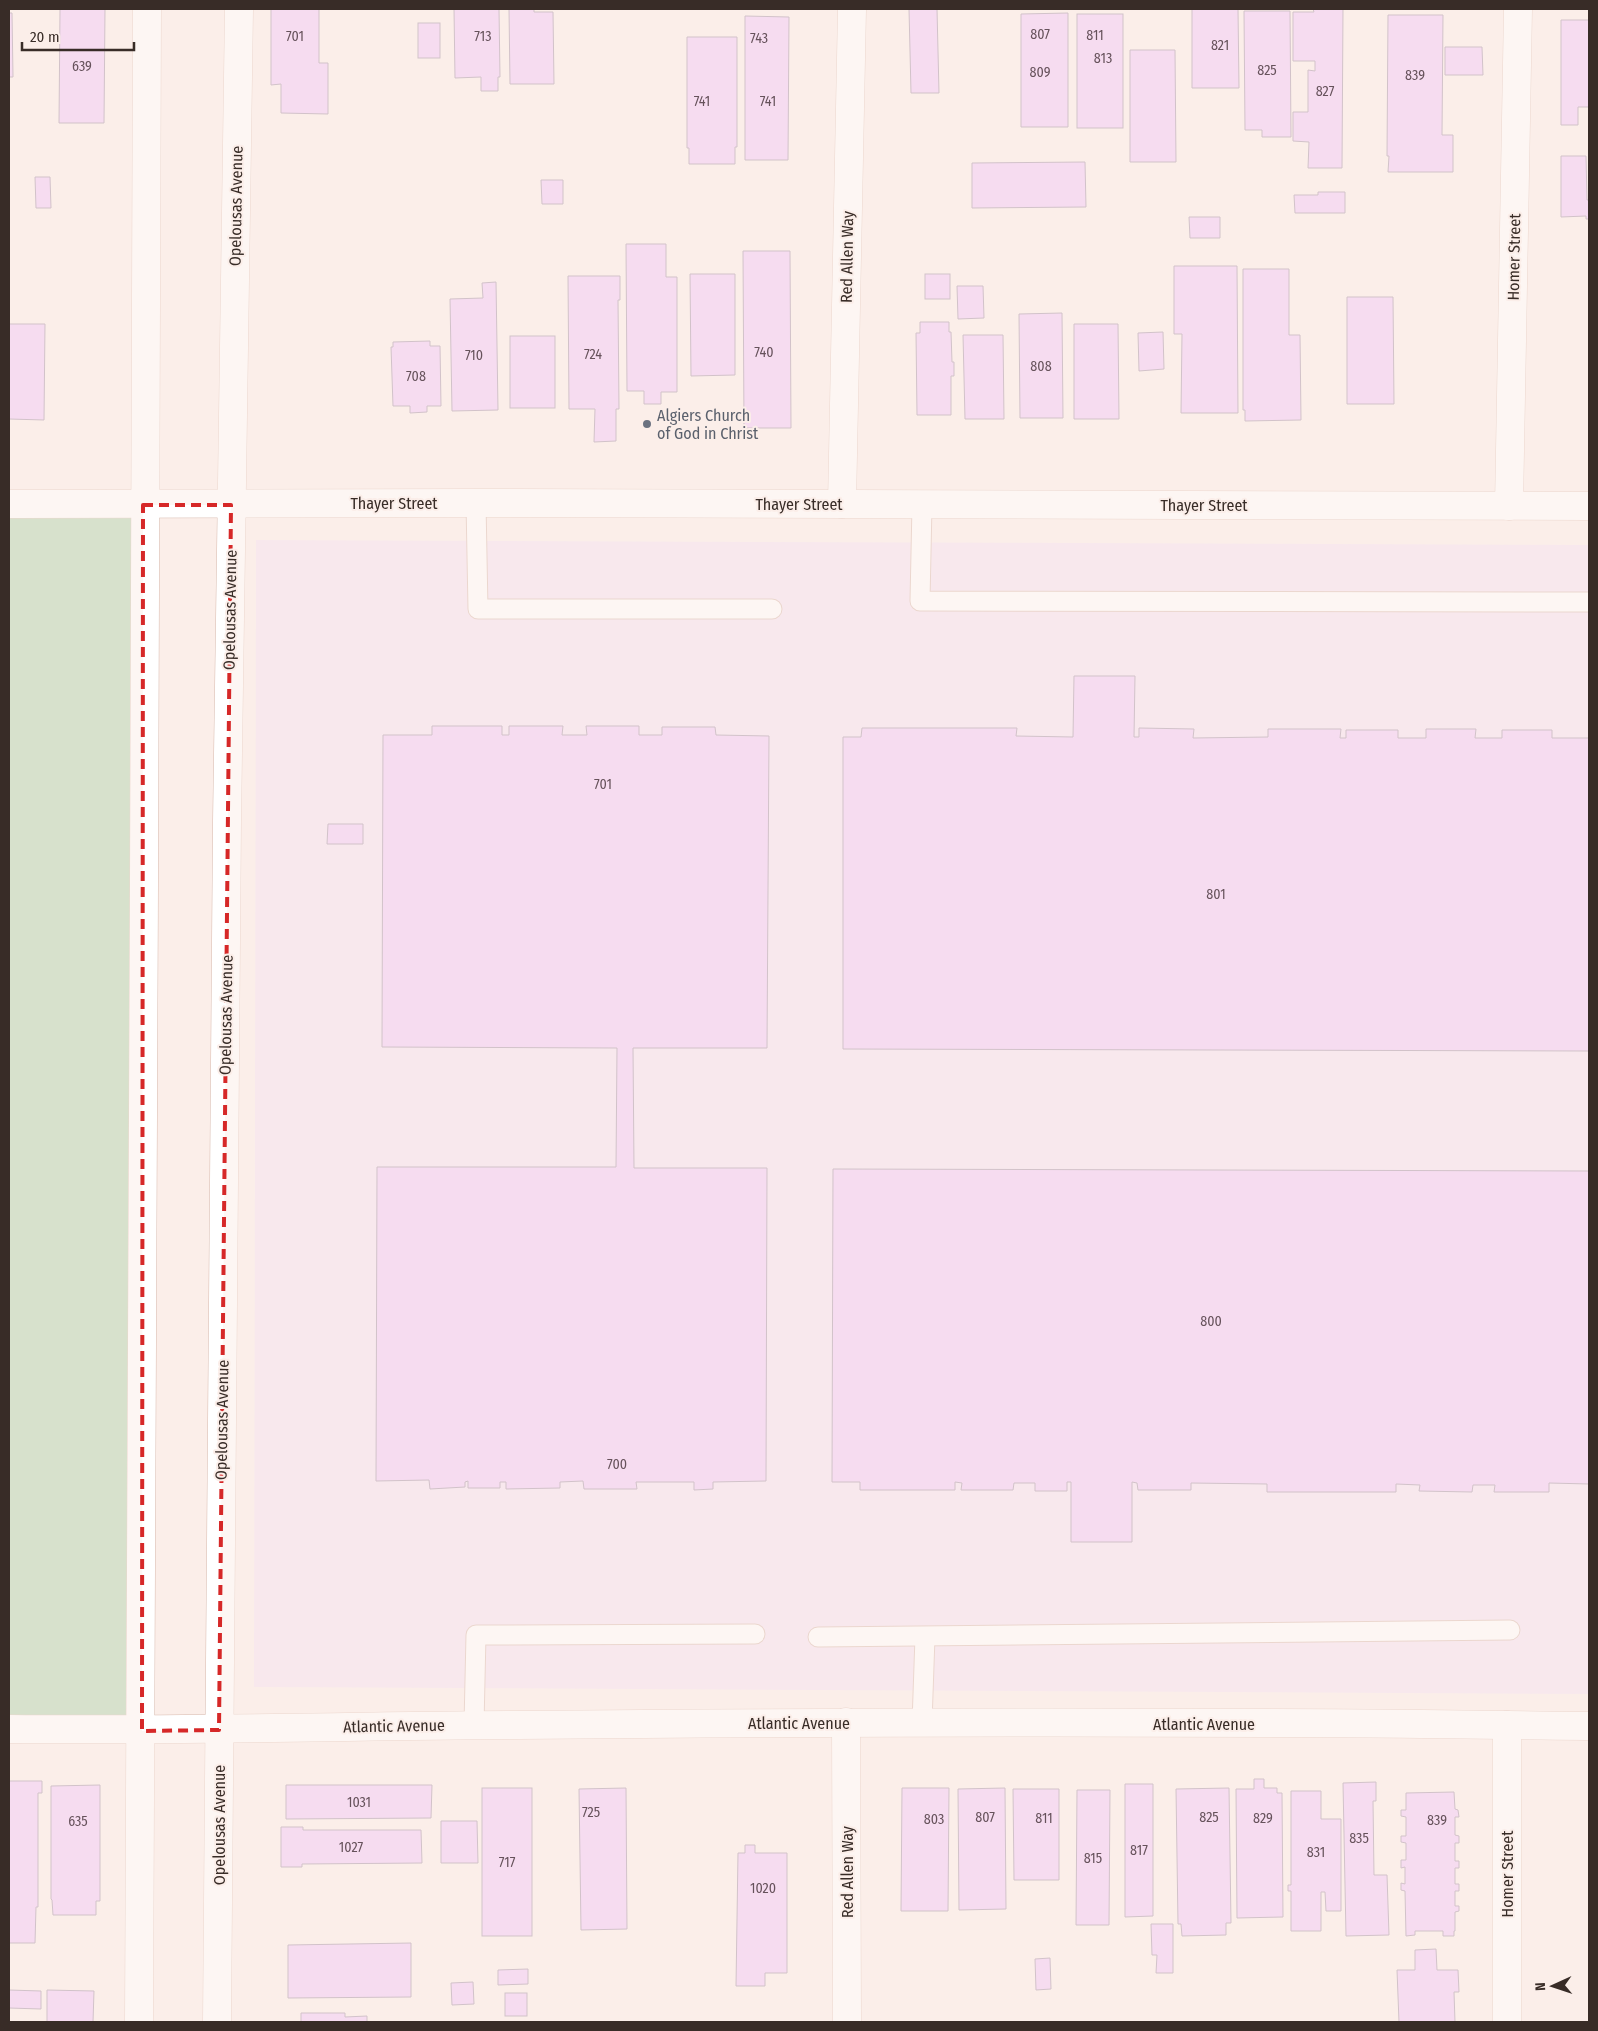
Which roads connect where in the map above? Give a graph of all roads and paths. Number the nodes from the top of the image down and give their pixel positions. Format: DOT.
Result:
graph roads {
  1 [pos="147,9"];
  2 [pos="239,9"];
  3 [pos="852,9"];
  4 [pos="1518,9"];
  5 [pos="476,503"];
  6 [pos="9,504"];
  7 [pos="143,504"];
  8 [pos="842,504"];
  9 [pos="922,504"];
  10 [pos="231,505"];
  11 [pos="1509,506"];
  12 [pos="1589,506"];
  13 [pos="1589,602"];
  14 [pos="772,609"];
  15 [pos="1510,1630"];
  16 [pos="754,1634"];
  17 [pos="925,1636"];
  18 [pos="818,1637"];
  19 [pos="846,1722"];
  20 [pos="922,1723"];
  21 [pos="474,1725"];
  22 [pos="1506,1725"];
  23 [pos="1589,1726"];
  24 [pos="9,1729"];
  25 [pos="219,1730"];
  26 [pos="142,1731"];
  27 [pos="139,2022"];
  28 [pos="217,2022"];
  29 [pos="847,2022"];
  30 [pos="1507,2022"];
  1 -- 7 [label="street"];
  2 -- 10 [label="street, Opelousas Avenue"];
  3 -- 8 [label="street, Red Allen Way"];
  4 -- 11 [label="street, Homer Street"];
  5 -- 8 [label="street, Thayer Street"];
  5 -- 10 [label="street, Thayer Street"];
  5 -- 14 [label="lane"];
  6 -- 7 [label="street, Thayer Street"];
  7 -- 10 [label="street, Thayer Street"];
  7 -- 26 [label="street"];
  8 -- 9 [label="street, Thayer Street"];
  9 -- 11 [label="street, Thayer Street"];
  9 -- 13 [label="lane"];
  10 -- 25 [label="street, Opelousas Avenue"];
  11 -- 12 [label="street, Thayer Street"];
  15 -- 17 [label="lane"];
  16 -- 21 [label="lane"];
  17 -- 18 [label="lane"];
  17 -- 20 [label="lane"];
  19 -- 20 [label="street, Atlantic Avenue"];
  19 -- 21 [label="street, Atlantic Avenue"];
  19 -- 29 [label="street, Red Allen Way"];
  20 -- 22 [label="street, Atlantic Avenue"];
  21 -- 25 [label="street, Atlantic Avenue"];
  22 -- 23 [label="street, Atlantic Avenue"];
  22 -- 30 [label="street, Homer Street"];
  24 -- 26 [label="street, Atlantic Avenue"];
  25 -- 26 [label="street, Atlantic Avenue"];
  25 -- 28 [label="street, Opelousas Avenue"];
  26 -- 27 [label="street"];
}
